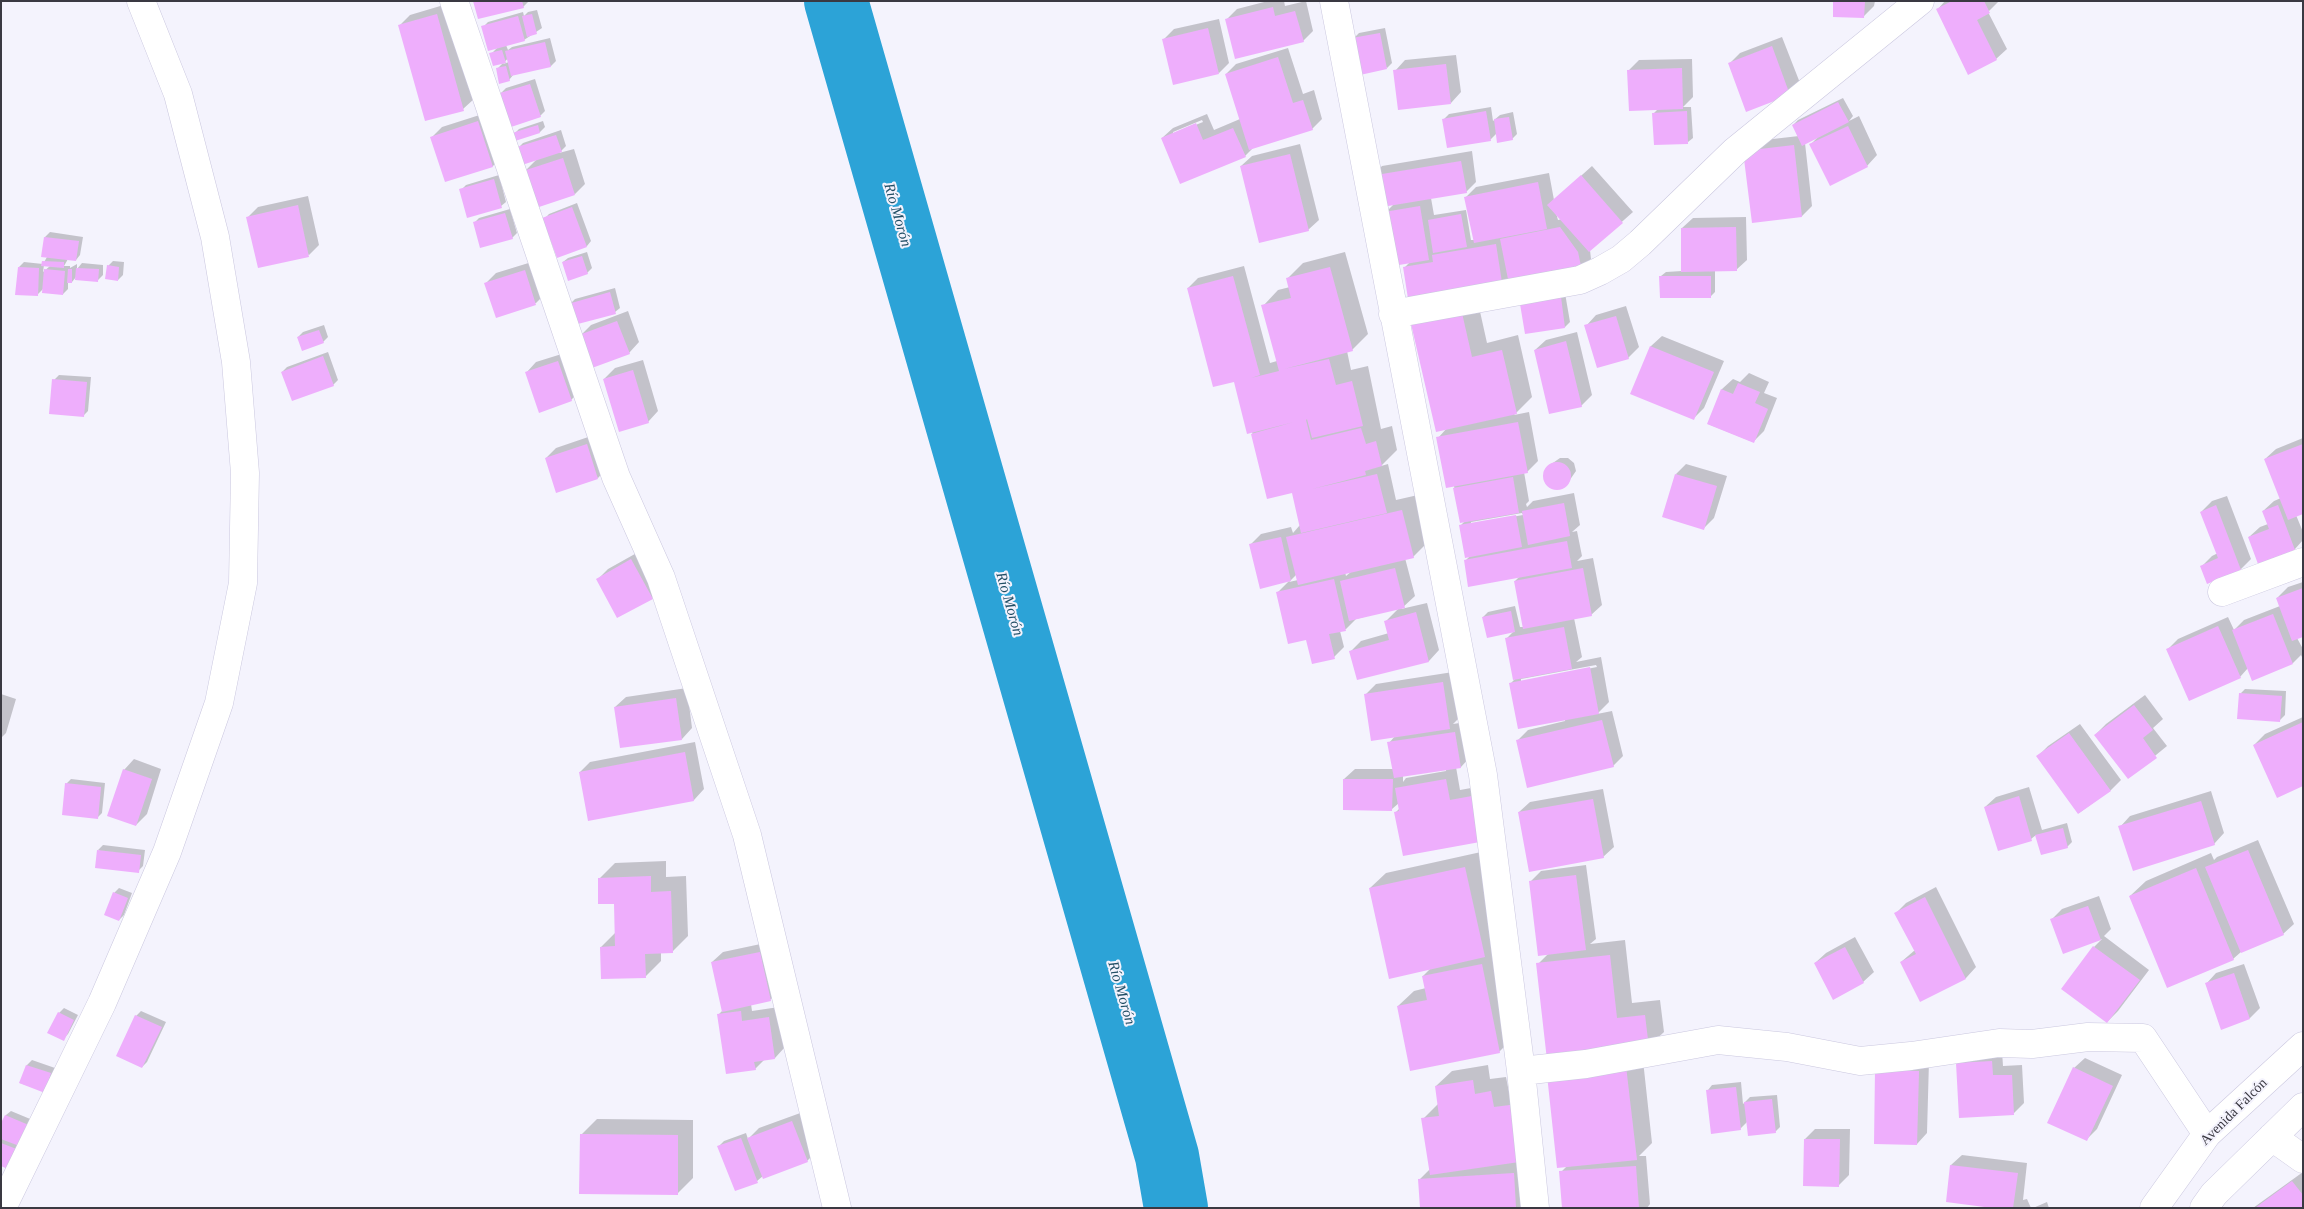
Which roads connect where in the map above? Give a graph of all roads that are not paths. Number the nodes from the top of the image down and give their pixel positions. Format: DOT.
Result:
graph roads {
  1 [pos="141,1"];
  2 [pos="454,1"];
  3 [pos="1334,1"];
  4 [pos="1920,1"];
  5 [pos="1393,314"];
  6 [pos="2303,562"];
  7 [pos="2222,592"];
  8 [pos="2303,1046"];
  9 [pos="1521,1071"];
  10 [pos="2303,1107"];
  11 [pos="2285,1129"];
  12 [pos="2207,1134"];
  13 [pos="2303,1160"];
  14 [pos="2,1208"];
  15 [pos="837,1208"];
  16 [pos="1535,1208"];
  17 [pos="2154,1208"];
  18 [pos="2204,1208"];
  1 -- 14 [label="street"];
  2 -- 15 [label="street"];
  3 -- 5 [label="street"];
  4 -- 5 [label="street"];
  5 -- 9 [label="street"];
  6 -- 7 [label="street"];
  8 -- 12 [label="street, Avenida Falcón"];
  9 -- 12 [label="street"];
  9 -- 16 [label="street"];
  10 -- 11 [label="street"];
  11 -- 13 [label="street"];
  11 -- 18 [label="street"];
  12 -- 17 [label="street, Avenida Falcón"];
}
